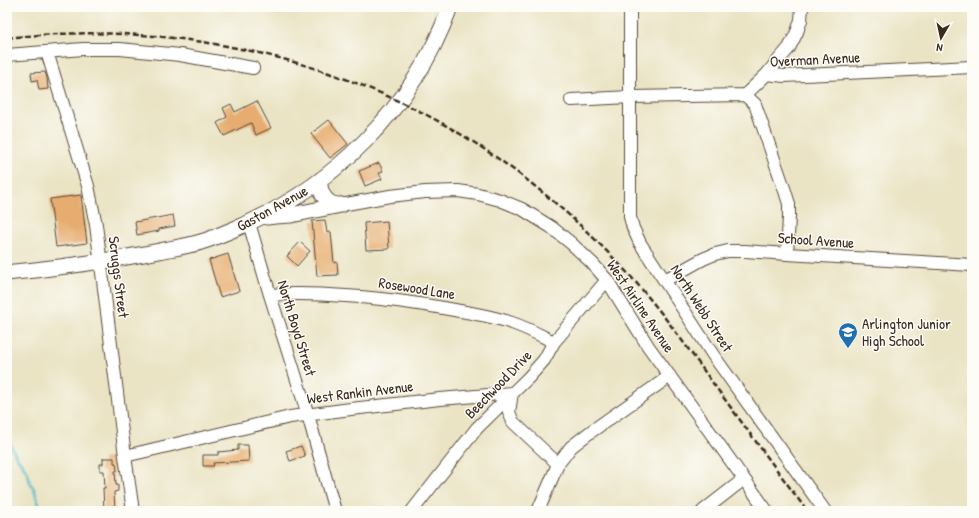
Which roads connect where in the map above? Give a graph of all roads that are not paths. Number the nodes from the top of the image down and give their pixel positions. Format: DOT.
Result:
graph roads {
  1 [pos="450,7"];
  2 [pos="630,7"];
  3 [pos="802,7"];
  4 [pos="47,52"];
  5 [pos="7,55"];
  6 [pos="972,67"];
  7 [pos="253,68"];
  8 [pos="767,74"];
  9 [pos="745,95"];
  10 [pos="630,97"];
  11 [pos="571,100"];
  12 [pos="320,181"];
  13 [pos="302,194"];
  14 [pos="341,205"];
  15 [pos="325,208"];
  16 [pos="254,221"];
  17 [pos="787,254"];
  18 [pos="101,261"];
  19 [pos="972,265"];
  20 [pos="7,273"];
  21 [pos="607,280"];
  22 [pos="665,280"];
  23 [pos="270,295"];
  24 [pos="554,342"];
  25 [pos="670,376"];
  26 [pos="512,393"];
  27 [pos="308,415"];
  28 [pos="125,456"];
  29 [pos="558,464"];
  30 [pos="744,479"];
  31 [pos="133,511"];
  32 [pos="335,511"];
  33 [pos="412,511"];
  34 [pos="538,511"];
  35 [pos="703,511"];
  36 [pos="768,511"];
  37 [pos="825,511"];
  1 -- 12 [label="main road, Gaston Avenue"];
  2 -- 10 [label="street, North Webb Street"];
  3 -- 8 [label="street"];
  4 -- 5 [label="street"];
  4 -- 7 [label="street"];
  4 -- 18 [label="street, Scruggs Street"];
  6 -- 8 [label="street, Overman Avenue"];
  8 -- 9 [label="street, Overman Avenue"];
  9 -- 10 [label="street"];
  9 -- 17 [label="street"];
  10 -- 11 [label="street"];
  10 -- 22 [label="street, North Webb Street"];
  12 -- 13 [label="main road, Gaston Avenue"];
  12 -- 14 [label="main road"];
  13 -- 15 [label="main road"];
  13 -- 16 [label="main road, Gaston Avenue"];
  14 -- 15 [label="main road"];
  14 -- 21 [label="street, West Airline Avenue"];
  15 -- 16 [label="main road"];
  16 -- 18 [label="main road, Gaston Avenue"];
  16 -- 23 [label="street, North Boyd Street"];
  17 -- 19 [label="street, School Avenue"];
  17 -- 22 [label="street, School Avenue"];
  18 -- 20 [label="main road, Gaston Avenue"];
  18 -- 28 [label="street, Scruggs Street"];
  21 -- 24 [label="street, Beechwood Drive"];
  21 -- 25 [label="street, West Airline Avenue"];
  22 -- 37 [label="street, North Webb Street"];
  23 -- 24 [label="street, Rosewood Lane"];
  23 -- 27 [label="street, North Boyd Street"];
  24 -- 26 [label="street, Beechwood Drive"];
  25 -- 29 [label="street"];
  25 -- 30 [label="street, West Airline Avenue"];
  26 -- 27 [label="street, West Rankin Avenue"];
  26 -- 29 [label="street"];
  26 -- 33 [label="street, Beechwood Drive"];
  27 -- 28 [label="street, West Rankin Avenue"];
  27 -- 32 [label="street, North Boyd Street"];
  28 -- 31 [label="street, Scruggs Street"];
  29 -- 34 [label="street"];
  30 -- 35 [label="street"];
  30 -- 36 [label="street, West Airline Avenue"];
}
